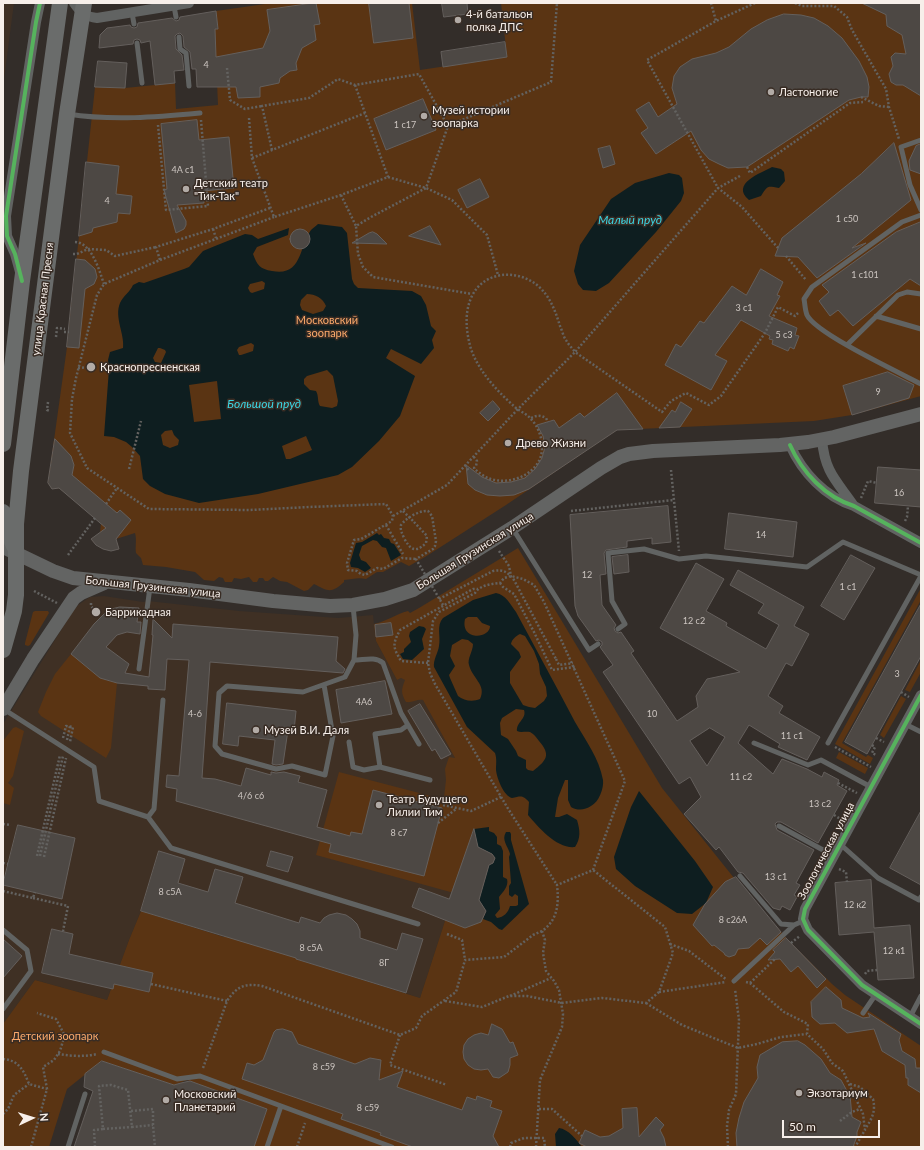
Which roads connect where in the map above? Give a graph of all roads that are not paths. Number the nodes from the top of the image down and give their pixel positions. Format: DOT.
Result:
graph roads {
  1 [pos="40,3"];
  2 [pos="60,3"];
  3 [pos="189,3"];
  4 [pos="174,6"];
  5 [pos="80,7"];
  6 [pos="132,13"];
  7 [pos="176,17"];
  8 [pos="134,24"];
  9 [pos="179,37"];
  10 [pos="137,43"];
  11 [pos="142,83"];
  12 [pos="189,86"];
  13 [pos="200,113"];
  14 [pos="67,114"];
  15 [pos="921,140"];
  16 [pos="921,210"];
  17 [pos="921,215"];
  18 [pos="4,222"];
  19 [pos="22,281"];
  20 [pos="921,294"];
  21 [pos="876,316"];
  22 [pos="921,329"];
  23 [pos="847,346"];
  24 [pos="921,384"];
  25 [pos="921,414"];
  26 [pos="822,440"];
  27 [pos="3,444"];
  28 [pos="790,445"];
  29 [pos="854,506"];
  30 [pos="3,512"];
  31 [pos="512,528"];
  32 [pos="921,542"];
  33 [pos="10,550"];
  34 [pos="921,575"];
  35 [pos="107,582"];
  36 [pos="150,586"];
  37 [pos="353,605"];
  38 [pos="618,629"];
  39 [pos="598,644"];
  40 [pos="3,650"];
  41 [pos="354,660"];
  42 [pos="140,669"];
  43 [pos="324,685"];
  44 [pos="921,695"];
  45 [pos="163,700"];
  46 [pos="3,709"];
  47 [pos="905,724"];
  48 [pos="408,725"];
  49 [pos="921,732"];
  50 [pos="349,742"];
  51 [pos="754,743"];
  52 [pos="828,743"];
  53 [pos="420,744"];
  54 [pos="380,767"];
  55 [pos="430,780"];
  56 [pos="871,787"];
  57 [pos="148,817"];
  58 [pos="779,826"];
  59 [pos="840,844"];
  60 [pos="834,856"];
  61 [pos="740,876"];
  62 [pos="920,900"];
  63 [pos="799,923"];
  64 [pos="418,924"];
  65 [pos="3,930"];
  66 [pos="734,981"];
  67 [pos="876,994"];
  68 [pos="921,996"];
  69 [pos="3,1010"];
  70 [pos="863,1013"];
  71 [pos="910,1016"];
  72 [pos="921,1024"];
  73 [pos="104,1052"];
  74 [pos="85,1094"];
  75 [pos="281,1106"];
  76 [pos="68,1147"];
  77 [pos="267,1147"];
  78 [pos="392,1147"];
  1 -- 18 [label="street"];
  2 -- 19 [label="main road, улица Красная Пресня"];
  3 -- 4 [label="street"];
  4 -- 6 [label="street"];
  4 -- 7 [label="lane"];
  5 -- 6 [label="street"];
  5 -- 14 [label="main road, улица Красная Пресня"];
  6 -- 8 [label="lane"];
  9 -- 12 [label="lane"];
  10 -- 11 [label="lane"];
  13 -- 14 [label="lane"];
  14 -- 33 [label="main road, улица Красная Пресня"];
  15 -- 16 [label="lane"];
  17 -- 23 [label="lane"];
  18 -- 19 [label="street"];
  19 -- 27 [label="main road, улица Красная Пресня"];
  20 -- 21 [label="lane"];
  21 -- 22 [label="lane"];
  21 -- 23 [label="lane"];
  23 -- 24 [label="lane"];
  25 -- 26 [label="main road, Большая Грузинская улица"];
  26 -- 28 [label="main road, Большая Грузинская улица"];
  26 -- 29 [label="street"];
  28 -- 29 [label="street"];
  28 -- 31 [label="main road, Большая Грузинская улица"];
  29 -- 32 [label="street"];
  30 -- 33 [label="main road"];
  31 -- 37 [label="main road, Большая Грузинская улица"];
  31 -- 39 [label="lane"];
  33 -- 35 [label="main road, Большая Грузинская улица"];
  33 -- 40 [label="main road, улица Красная Пресня"];
  34 -- 38 [label="lane"];
  34 -- 52 [label="lane"];
  35 -- 36 [label="main road, Большая Грузинская улица"];
  35 -- 46 [label="main road"];
  36 -- 37 [label="main road, Большая Грузинская улица"];
  36 -- 42 [label="lane"];
  37 -- 41 [label="lane"];
  41 -- 43 [label="lane"];
  41 -- 48 [label="lane"];
  43 -- 43 [label="lane"];
  44 -- 47 [label="street, Зоологическая улица"];
  45 -- 57 [label="lane"];
  46 -- 57 [label="lane"];
  47 -- 49 [label="lane"];
  47 -- 56 [label="street, Зоологическая улица"];
  48 -- 53 [label="lane"];
  48 -- 54 [label="lane"];
  50 -- 54 [label="lane"];
  51 -- 56 [label="lane"];
  54 -- 55 [label="lane"];
  56 -- 59 [label="street, Зоологическая улица"];
  57 -- 64 [label="lane"];
  58 -- 60 [label="lane"];
  59 -- 60 [label="street, Зоологическая улица"];
  59 -- 62 [label="lane"];
  60 -- 63 [label="street, Зоологическая улица"];
  61 -- 63 [label="lane"];
  63 -- 66 [label="lane"];
  63 -- 67 [label="street"];
  65 -- 69 [label="lane"];
  67 -- 70 [label="lane"];
  67 -- 71 [label="street"];
  68 -- 71 [label="lane"];
  71 -- 72 [label="street"];
  73 -- 75 [label="lane"];
  74 -- 76 [label="lane"];
  75 -- 77 [label="lane"];
  75 -- 78 [label="lane"];
}
